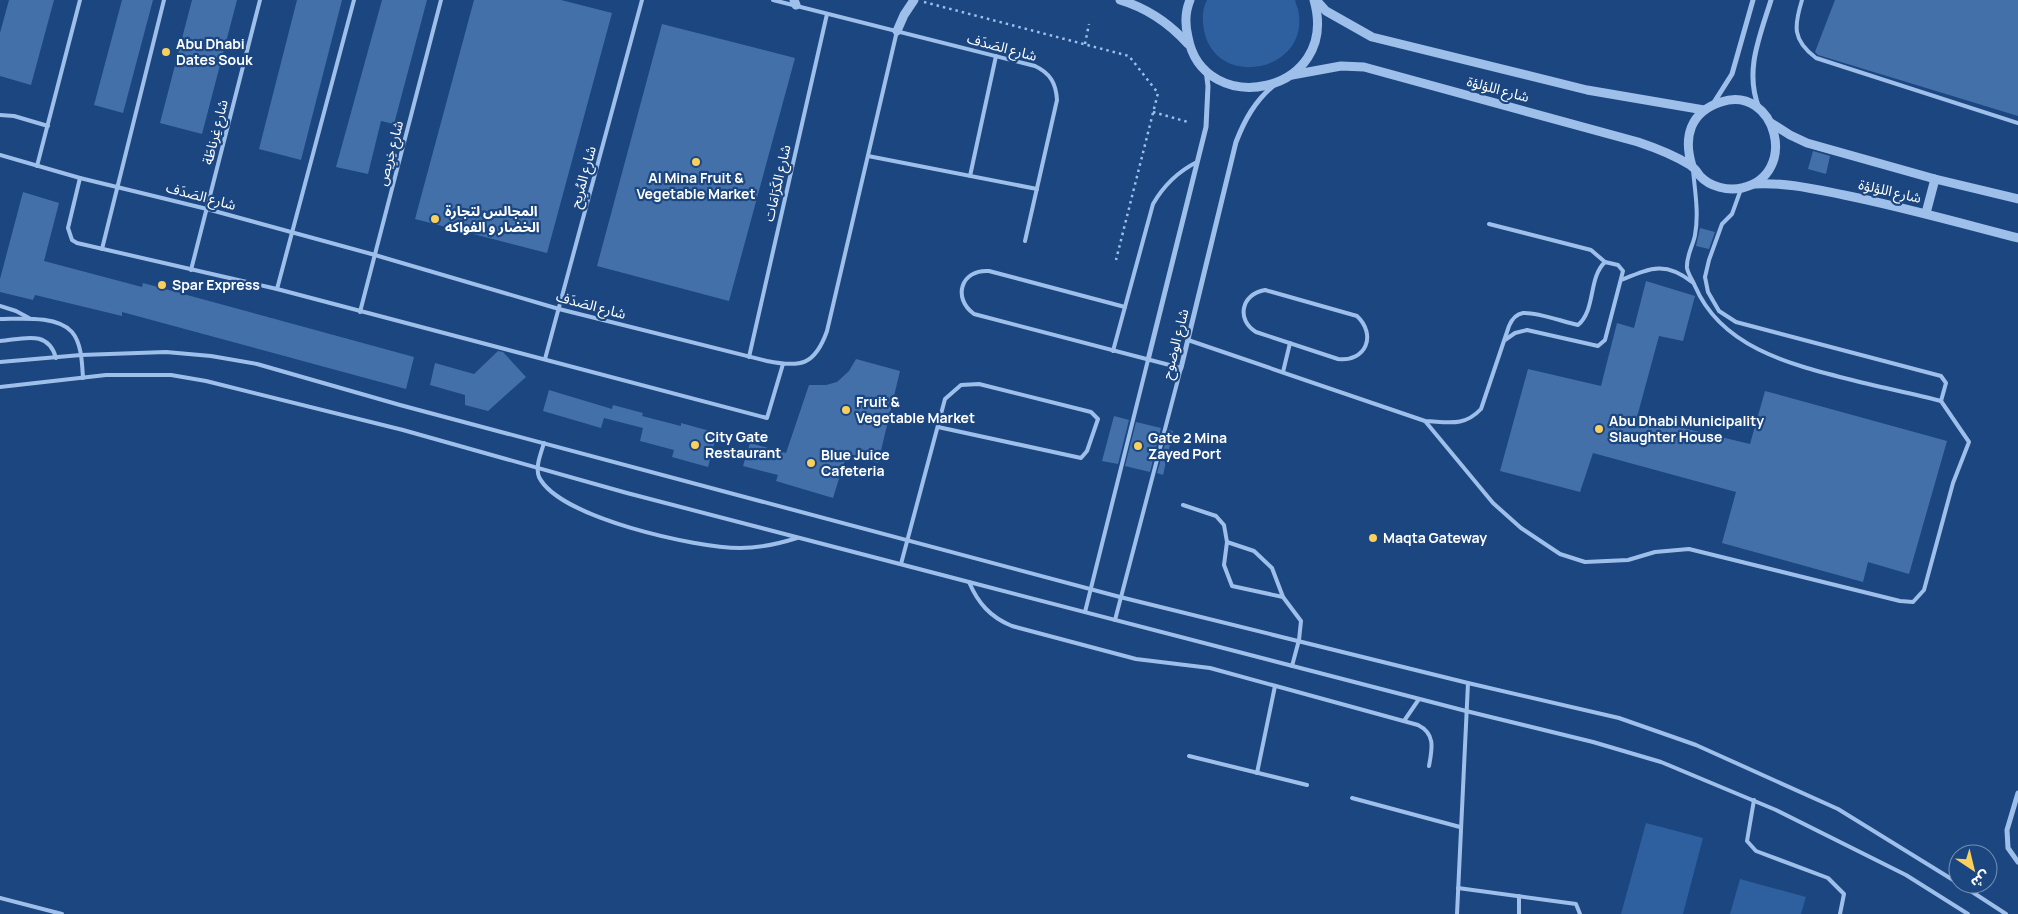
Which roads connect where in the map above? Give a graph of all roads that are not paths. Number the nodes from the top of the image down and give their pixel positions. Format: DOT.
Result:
graph roads {
  1 [pos="80,0"];
  2 [pos="164,0"];
  3 [pos="260,0"];
  4 [pos="354,0"];
  5 [pos="441,0"];
  6 [pos="642,0"];
  7 [pos="773,0"];
  8 [pos="915,0"];
  9 [pos="1120,0"];
  10 [pos="1190,0"];
  11 [pos="1315,0"];
  12 [pos="1753,0"];
  13 [pos="1771,0"];
  14 [pos="1802,0"];
  15 [pos="795,2"];
  16 [pos="827,14"];
  17 [pos="897,31"];
  18 [pos="1189,44"];
  19 [pos="996,56"];
  20 [pos="1206,70"];
  21 [pos="1292,74"];
  22 [pos="1276,84"];
  23 [pos="1708,108"];
  24 [pos="1760,111"];
  25 [pos="0,115"];
  26 [pos="1771,123"];
  27 [pos="2018,123"];
  28 [pos="48,126"];
  29 [pos="0,155"];
  30 [pos="868,156"];
  31 [pos="1197,162"];
  32 [pos="38,166"];
  33 [pos="1692,166"];
  34 [pos="970,176"];
  35 [pos="80,178"];
  36 [pos="1935,179"];
  37 [pos="1753,184"];
  38 [pos="118,187"];
  39 [pos="1742,188"];
  40 [pos="1037,189"];
  41 [pos="2018,199"];
  42 [pos="207,209"];
  43 [pos="1926,213"];
  44 [pos="1489,224"];
  45 [pos="291,233"];
  46 [pos="2018,238"];
  47 [pos="1025,241"];
  48 [pos="102,249"];
  49 [pos="375,255"];
  50 [pos="1605,262"];
  51 [pos="191,270"];
  52 [pos="1621,280"];
  53 [pos="1694,283"];
  54 [pos="277,289"];
  55 [pos="0,306"];
  56 [pos="1125,307"];
  57 [pos="559,309"];
  58 [pos="360,312"];
  59 [pos="29,318"];
  60 [pos="0,319"];
  61 [pos="1188,340"];
  62 [pos="1506,340"];
  63 [pos="0,341"];
  64 [pos="1290,343"];
  65 [pos="1113,350"];
  66 [pos="81,354"];
  67 [pos="749,357"];
  68 [pos="56,358"];
  69 [pos="545,359"];
  70 [pos="1148,360"];
  71 [pos="0,362"];
  72 [pos="783,364"];
  73 [pos="1181,368"];
  74 [pos="1283,372"];
  75 [pos="83,378"];
  76 [pos="0,386"];
  77 [pos="1941,400"];
  78 [pos="1425,422"];
  79 [pos="938,428"];
  80 [pos="544,443"];
  81 [pos="538,468"];
  82 [pos="1183,505"];
  83 [pos="799,538"];
  84 [pos="908,540"];
  85 [pos="1227,542"];
  86 [pos="901,564"];
  87 [pos="969,582"];
  88 [pos="1091,589"];
  89 [pos="1120,597"];
  90 [pos="1283,597"];
  91 [pos="1085,612"];
  92 [pos="1115,620"];
  93 [pos="1299,640"];
  94 [pos="1292,666"];
  95 [pos="1468,683"];
  96 [pos="1275,686"];
  97 [pos="1419,699"];
  98 [pos="1466,711"];
  99 [pos="1404,721"];
  100 [pos="1189,756"];
  101 [pos="1429,766"];
  102 [pos="1257,772"];
  103 [pos="1307,785"];
  104 [pos="2018,793"];
  105 [pos="1352,798"];
  106 [pos="1754,800"];
  107 [pos="1460,827"];
  108 [pos="2018,862"];
  109 [pos="1948,877"];
  110 [pos="1458,888"];
  111 [pos="1975,894"];
  112 [pos="1519,896"];
  113 [pos="0,898"];
  114 [pos="62,914"];
  115 [pos="1457,914"];
  116 [pos="1519,914"];
  117 [pos="1580,914"];
  118 [pos="1840,914"];
  119 [pos="1968,914"];
  120 [pos="2006,914"];
  1 -- 28 [label="lane"];
  2 -- 38 [label="lane"];
  3 -- 42 [label="lane, شارع غِرناطَة"];
  4 -- 45 [label="lane"];
  5 -- 49 [label="lane, شارع خِرِيص"];
  6 -- 57 [label="lane, شارع المُرِيح"];
  7 -- 15 [label="lane, شارع الصَدَف"];
  8 -- 17 [label="street"];
  9 -- 18 [label="street"];
  10 -- 18 [label="street"];
  11 -- 21 [label="street"];
  11 -- 23 [label="street, شارع اللؤلؤة"];
  12 -- 23 [label="street"];
  13 -- 24 [label="street"];
  14 -- 27 [label="lane"];
  15 -- 16 [label="lane, شارع الصَدَف"];
  16 -- 17 [label="lane, شارع الصَدَف"];
  16 -- 67 [label="lane, شارع الكَرَامَات"];
  17 -- 19 [label="lane, شارع الصَدَف"];
  17 -- 30 [label="lane, شارع الصَدَف"];
  18 -- 20 [label="street"];
  19 -- 34 [label="lane"];
  19 -- 40 [label="lane, شارع الصَدَف"];
  20 -- 22 [label="street"];
  20 -- 31 [label="street, شارع الوضوح"];
  21 -- 22 [label="street"];
  21 -- 33 [label="street, شارع اللؤلؤة"];
  22 -- 61 [label="street, شارع الوضوح"];
  23 -- 24 [label="street"];
  23 -- 33 [label="street"];
  24 -- 26 [label="street"];
  25 -- 28 [label="lane"];
  26 -- 36 [label="street, شارع اللؤلؤة"];
  26 -- 37 [label="street"];
  28 -- 32 [label="lane"];
  29 -- 32 [label="lane, شارع الصَدَف"];
  30 -- 34 [label="lane"];
  30 -- 72 [label="lane, شارع الصَدَف"];
  31 -- 56 [label="lane"];
  31 -- 70 [label="street, شارع الوضوح"];
  32 -- 35 [label="lane, شارع الصَدَف"];
  33 -- 39 [label="street"];
  33 -- 53 [label="lane"];
  34 -- 40 [label="lane"];
  35 -- 38 [label="lane, شارع الصَدَف"];
  35 -- 48 [label="lane"];
  36 -- 41 [label="street, شارع اللؤلؤة"];
  36 -- 43 [label="street"];
  37 -- 39 [label="street"];
  37 -- 43 [label="street, شارع اللؤلؤة"];
  38 -- 42 [label="lane, شارع الصَدَف"];
  38 -- 48 [label="lane"];
  39 -- 77 [label="lane"];
  40 -- 47 [label="lane, شارع الصَدَف"];
  42 -- 45 [label="lane, شارع الصَدَف"];
  42 -- 51 [label="lane, شارع غِرناطَة"];
  43 -- 46 [label="street, شارع اللؤلؤة"];
  44 -- 50 [label="lane"];
  45 -- 49 [label="lane, شارع الصَدَف"];
  45 -- 54 [label="lane"];
  48 -- 51 [label="lane"];
  49 -- 57 [label="lane, شارع الصَدَف"];
  49 -- 58 [label="lane, شارع خِرِيص"];
  50 -- 52 [label="lane"];
  50 -- 62 [label="lane"];
  51 -- 54 [label="lane"];
  52 -- 53 [label="lane"];
  52 -- 62 [label="lane"];
  53 -- 77 [label="lane"];
  54 -- 58 [label="lane"];
  55 -- 59 [label="lane"];
  56 -- 65 [label="lane"];
  56 -- 65 [label="lane"];
  57 -- 67 [label="lane, شارع الصَدَف"];
  57 -- 69 [label="lane, شارع المُرِيح"];
  58 -- 69 [label="lane"];
  59 -- 60 [label="lane"];
  59 -- 66 [label="lane"];
  61 -- 73 [label="street, شارع الوضوح"];
  61 -- 74 [label="lane"];
  62 -- 78 [label="lane"];
  63 -- 68 [label="lane"];
  64 -- 64 [label="lane"];
  64 -- 74 [label="lane"];
  65 -- 70 [label="lane"];
  66 -- 68 [label="lane"];
  66 -- 75 [label="lane"];
  66 -- 80 [label="lane"];
  67 -- 72 [label="lane, شارع الصَدَف"];
  68 -- 71 [label="lane"];
  69 -- 72 [label="lane"];
  70 -- 73 [label="lane"];
  70 -- 88 [label="lane, شارع الوضوح"];
  73 -- 89 [label="lane, شارع الوضوح"];
  74 -- 78 [label="lane"];
  75 -- 76 [label="lane"];
  75 -- 81 [label="lane"];
  77 -- 78 [label="lane"];
  79 -- 79 [label="lane"];
  79 -- 84 [label="lane"];
  80 -- 81 [label="lane"];
  80 -- 84 [label="lane"];
  81 -- 83 [label="lane"];
  81 -- 83 [label="lane"];
  82 -- 85 [label="lane"];
  83 -- 86 [label="lane"];
  84 -- 86 [label="lane"];
  84 -- 88 [label="lane"];
  85 -- 90 [label="lane"];
  85 -- 90 [label="lane"];
  86 -- 87 [label="lane"];
  87 -- 91 [label="lane"];
  87 -- 96 [label="lane"];
  88 -- 89 [label="lane"];
  88 -- 91 [label="lane, شارع الوضوح"];
  89 -- 92 [label="lane, شارع الوضوح"];
  89 -- 93 [label="lane"];
  90 -- 93 [label="lane"];
  91 -- 92 [label="lane"];
  92 -- 94 [label="lane"];
  93 -- 94 [label="lane"];
  93 -- 95 [label="lane"];
  94 -- 97 [label="lane"];
  95 -- 98 [label="lane"];
  95 -- 109 [label="lane"];
  96 -- 99 [label="lane"];
  96 -- 102 [label="lane"];
  97 -- 98 [label="lane"];
  97 -- 99 [label="lane"];
  98 -- 106 [label="lane"];
  98 -- 107 [label="lane"];
  99 -- 101 [label="lane"];
  100 -- 102 [label="lane"];
  102 -- 103 [label="lane"];
  104 -- 108 [label="street"];
  105 -- 107 [label="lane"];
  106 -- 118 [label="lane"];
  106 -- 119 [label="lane"];
  107 -- 110 [label="lane"];
  110 -- 112 [label="lane"];
  110 -- 115 [label="lane"];
  111 -- 120 [label="lane"];
  112 -- 116 [label="lane"];
  112 -- 117 [label="lane"];
  113 -- 114 [label="lane"];
}
